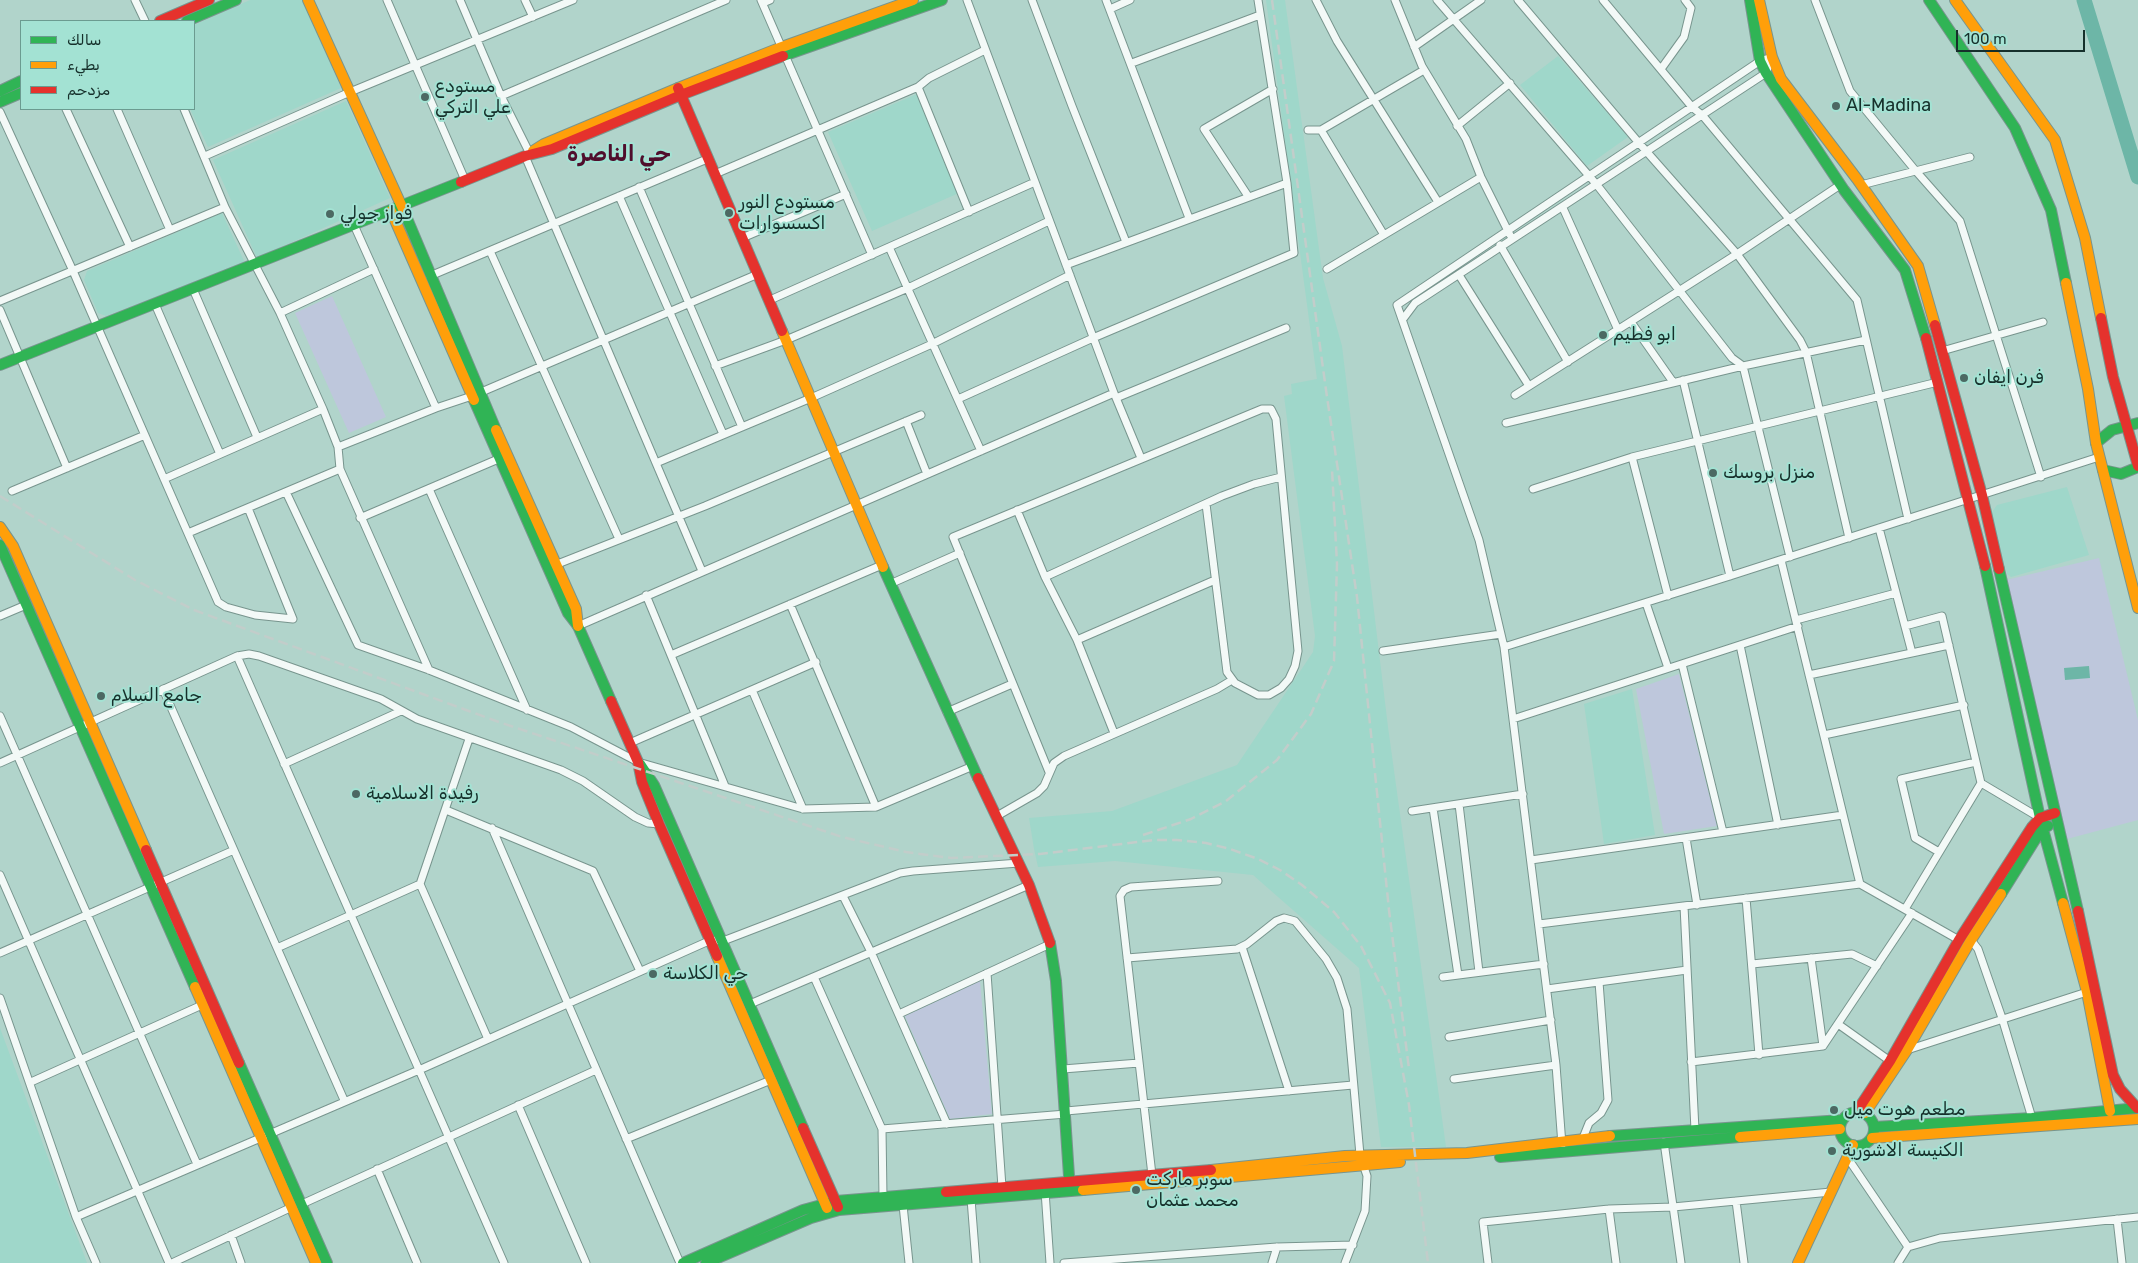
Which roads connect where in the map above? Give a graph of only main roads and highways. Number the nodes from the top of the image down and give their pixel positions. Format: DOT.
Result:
graph roads {
  1 [pos="209,0"];
  2 [pos="236,0"];
  3 [pos="308,0"];
  4 [pos="913,0"];
  5 [pos="942,0"];
  6 [pos="1750,0"];
  7 [pos="1759,0"];
  8 [pos="1929,0"];
  9 [pos="1955,0"];
  10 [pos="162,20"];
  11 [pos="189,20"];
  12 [pos="783,51"];
  13 [pos="20,81"];
  14 [pos="0,90"];
  15 [pos="679,92"];
  16 [pos="20,93"];
  17 [pos="0,102"];
  18 [pos="402,206"];
  19 [pos="391,211"];
  20 [pos="0,365"];
  21 [pos="476,394"];
  22 [pos="2133,424"];
  23 [pos="2096,443"];
  24 [pos="503,457"];
  25 [pos="2138,466"];
  26 [pos="2103,470"];
  27 [pos="0,527"];
  28 [pos="0,545"];
  29 [pos="2138,608"];
  30 [pos="578,626"];
  31 [pos="638,762"];
  32 [pos="2056,818"];
  33 [pos="2042,823"];
  34 [pos="156,885"];
  35 [pos="2092,991"];
  36 [pos="2137,1108"];
  37 [pos="2110,1111"];
  38 [pos="1861,1112"];
  39 [pos="2138,1119"];
  40 [pos="1841,1125"];
  41 [pos="1873,1133"];
  42 [pos="266,1134"];
  43 [pos="1853,1145"];
  44 [pos="1562,1146"];
  45 [pos="1362,1160"];
  46 [pos="1070,1186"];
  47 [pos="1045,1188"];
  48 [pos="838,1205"];
  49 [pos="297,1206"];
  50 [pos="827,1207"];
  51 [pos="316,1263"];
  52 [pos="328,1263"];
  53 [pos="681,1263"];
  54 [pos="706,1263"];
  55 [pos="1798,1263"];
  1 -- 10 [label="main road"];
  2 -- 11 [label="main road"];
  3 -- 18 [label="main road"];
  4 -- 12 [label="main road"];
  5 -- 12 [label="main road"];
  6 -- 33 [label="main road"];
  7 -- 32 [label="main road"];
  8 -- 23 [label="main road"];
  9 -- 22 [label="main road"];
  12 -- 15 [label="main road"];
  13 -- 14 [label="main road"];
  15 -- 18 [label="main road"];
  15 -- 46 [label="main road"];
  16 -- 17 [label="main road"];
  18 -- 19 [label="main road"];
  18 -- 21 [label="main road"];
  19 -- 20 [label="main road"];
  19 -- 21 [label="main road"];
  21 -- 24 [label="main road"];
  22 -- 23 [label="main road"];
  22 -- 25 [label="main road"];
  23 -- 26 [label="main road"];
  24 -- 30 [label="main road"];
  24 -- 30 [label="main road"];
  25 -- 26 [label="main road"];
  26 -- 29 [label="main road"];
  27 -- 34 [label="main road"];
  28 -- 34 [label="main road"];
  30 -- 31 [label="main road"];
  31 -- 48 [label="main road"];
  31 -- 50 [label="main road"];
  32 -- 33 [label="main road"];
  32 -- 35 [label="main road"];
  33 -- 35 [label="main road"];
  33 -- 38 [label="main road"];
  33 -- 38 [label="main road"];
  34 -- 42 [label="main road"];
  34 -- 42 [label="main road"];
  35 -- 36 [label="main road"];
  35 -- 37 [label="main road"];
  36 -- 37 [label="main road"];
  37 -- 41 [label="main road"];
  38 -- 40 [label="main road"];
  38 -- 41 [label="main road"];
  39 -- 41 [label="main road"];
  40 -- 43 [label="main road"];
  40 -- 44 [label="main road"];
  40 -- 44 [label="main road"];
  41 -- 43 [label="main road"];
  42 -- 49 [label="main road"];
  43 -- 55 [label="main road"];
  44 -- 45 [label="main road"];
  45 -- 46 [label="main road"];
  45 -- 46 [label="main road"];
  46 -- 47 [label="main road"];
  47 -- 48 [label="main road"];
  47 -- 48 [label="main road"];
  48 -- 50 [label="main road"];
  49 -- 51 [label="main road"];
  49 -- 52 [label="main road"];
  50 -- 53 [label="main road"];
  50 -- 54 [label="main road"];
}
